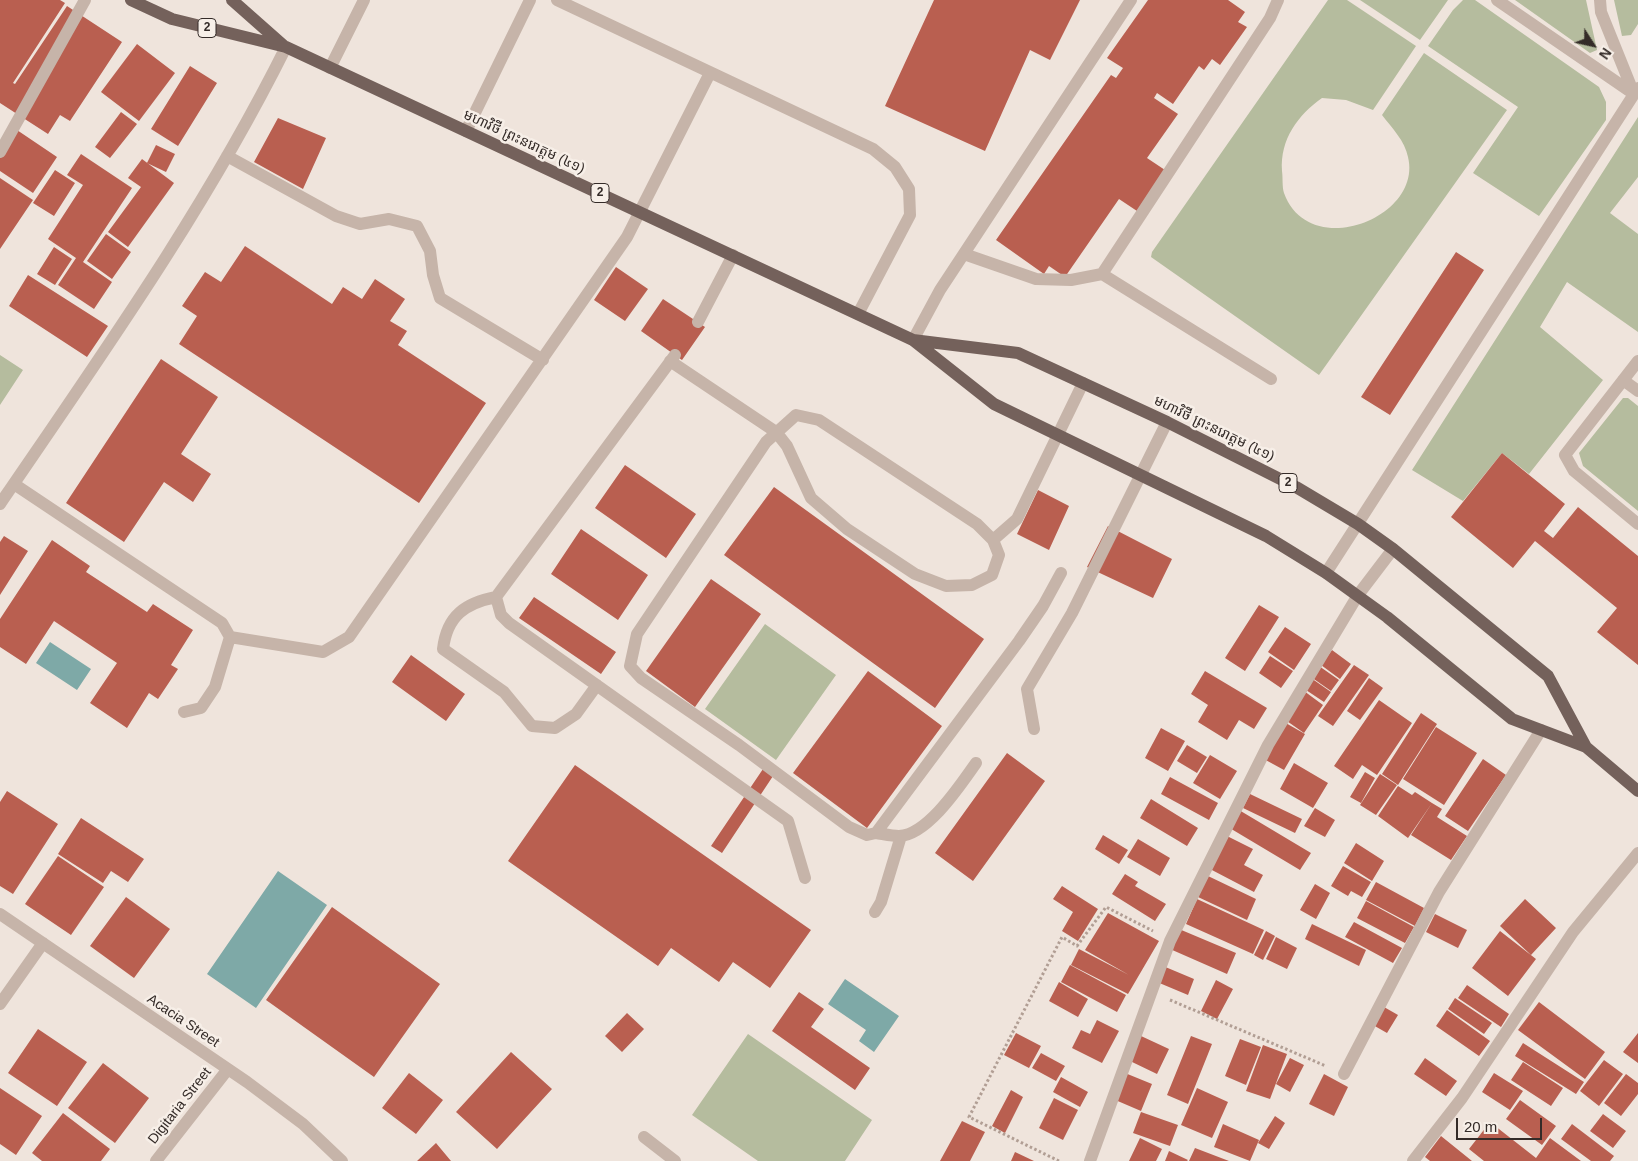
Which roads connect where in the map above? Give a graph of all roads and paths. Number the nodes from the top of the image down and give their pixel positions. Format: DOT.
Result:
graph roads {
  1 [pos="86,0"];
  2 [pos="131,0"];
  3 [pos="232,0"];
  4 [pos="364,0"];
  5 [pos="530,0"];
  6 [pos="557,0"];
  7 [pos="1131,0"];
  8 [pos="1278,0"];
  9 [pos="1496,0"];
  10 [pos="1600,0"];
  11 [pos="286,47"];
  12 [pos="330,68"];
  13 [pos="710,73"];
  14 [pos="1636,91"];
  15 [pos="466,131"];
  16 [pos="0,152"];
  17 [pos="227,156"];
  18 [pos="641,213"];
  19 [pos="964,254"];
  20 [pos="732,256"];
  21 [pos="1102,274"];
  22 [pos="858,314"];
  23 [pos="698,322"];
  24 [pos="913,340"];
  25 [pos="543,360"];
  26 [pos="1638,360"];
  27 [pos="1271,379"];
  28 [pos="1623,380"];
  29 [pos="1083,383"];
  30 [pos="1638,391"];
  31 [pos="1167,422"];
  32 [pos="776,432"];
  33 [pos="1059,436"];
  34 [pos="1141,475"];
  35 [pos="14,484"];
  36 [pos="0,504"];
  37 [pos="1358,524"];
  38 [pos="1638,524"];
  39 [pos="993,540"];
  40 [pos="1393,549"];
  41 [pos="1326,573"];
  42 [pos="1061,574"];
  43 [pos="1358,595"];
  44 [pos="496,597"];
  45 [pos="230,637"];
  46 [pos="597,686"];
  47 [pos="184,712"];
  48 [pos="1034,729"];
  49 [pos="1541,730"];
  50 [pos="1586,747"];
  51 [pos="976,763"];
  52 [pos="1638,791"];
  53 [pos="876,833"];
  54 [pos="900,836"];
  55 [pos="1638,854"];
  56 [pos="805,878"];
  57 [pos="875,912"];
  58 [pos="0,914"];
  59 [pos="1170,941"];
  60 [pos="43,943"];
  61 [pos="1151,992"];
  62 [pos="0,1004"];
  63 [pos="228,1069"];
  64 [pos="1344,1074"];
  65 [pos="644,1137"];
  66 [pos="156,1161"];
  67 [pos="342,1161"];
  68 [pos="675,1161"];
  69 [pos="1059,1161"];
  70 [pos="1090,1161"];
  71 [pos="1413,1161"];
  1 -- 16 [label="street"];
  2 -- 11 [label="main road, មហាវិថី ព្រះនរោត្តម (៤១) / 2"];
  3 -- 11 [label="main road, មហាវិថី ព្រះនរោត្តម (៤១) / 2"];
  4 -- 12 [label="street"];
  5 -- 15 [label="street"];
  6 -- 13 [label="street"];
  7 -- 19 [label="street"];
  8 -- 21 [label="street"];
  9 -- 14 [label="street"];
  10 -- 14 [label="street"];
  11 -- 12 [label="main road, មហាវិថី ព្រះនរោត្តម (៤១) / 2"];
  11 -- 17 [label="street"];
  12 -- 15 [label="main road, មហាវិថី ព្រះនរោត្តម (៤១) / 2"];
  13 -- 18 [label="street"];
  13 -- 22 [label="street"];
  14 -- 37 [label="street"];
  15 -- 18 [label="main road, មហាវិថី ព្រះនរោត្តម (៤១) / 2"];
  17 -- 25 [label="street"];
  17 -- 35 [label="street"];
  18 -- 20 [label="main road, មហាវិថី ព្រះនរោត្តម (៤១) / 2"];
  18 -- 25 [label="street"];
  19 -- 21 [label="street"];
  19 -- 24 [label="street"];
  20 -- 22 [label="main road, មហាវិថី ព្រះនរោត្តម (៤១) / 2"];
  20 -- 23 [label="street"];
  21 -- 27 [label="street"];
  22 -- 24 [label="main road, មហាវិថី ព្រះនរោត្តម (៤១) / 2"];
  24 -- 29 [label="main road, មហាវិថី ព្រះនរោត្តម (៤១) / 2"];
  24 -- 33 [label="main road, មហាវិថី ព្រះនរោត្តម (៤១) / 2"];
  25 -- 45 [label="street"];
  26 -- 28 [label="street"];
  28 -- 30 [label="street"];
  28 -- 38 [label="street"];
  29 -- 31 [label="main road, មហាវិថី ព្រះនរោត្តម (៤១) / 2"];
  29 -- 33 [label="street"];
  31 -- 34 [label="street"];
  31 -- 37 [label="main road, មហាវិថី ព្រះនរោត្តម (៤១) / 2"];
  32 -- 39 [label="street"];
  32 -- 39 [label="street"];
  32 -- 44 [label="street"];
  32 -- 53 [label="street"];
  33 -- 34 [label="main road, មហាវិថី ព្រះនរោត្តម (៤១) / 2"];
  33 -- 39 [label="street"];
  34 -- 41 [label="main road, មហាវិថី ព្រះនរោត្តម (៤១) / 2"];
  34 -- 48 [label="street"];
  35 -- 36 [label="street"];
  35 -- 45 [label="street"];
  37 -- 40 [label="main road, មហាវិថី ព្រះនរោត្តម (៤១) / 2"];
  37 -- 41 [label="street"];
  40 -- 43 [label="street"];
  40 -- 50 [label="main road, មហាវិថី ព្រះនរោត្តម (៤១) / 2"];
  41 -- 43 [label="main road, មហាវិថី ព្រះនរោត្តម (៤១) / 2"];
  42 -- 53 [label="street"];
  43 -- 49 [label="main road, មហាវិថី ព្រះនរោត្តម (៤១) / 2"];
  43 -- 59 [label="street"];
  44 -- 46 [label="street"];
  44 -- 46 [label="street"];
  45 -- 47 [label="street"];
  46 -- 56 [label="street"];
  49 -- 50 [label="main road, មហាវិថី ព្រះនរោត្តម (៤១) / 2"];
  49 -- 64 [label="street"];
  50 -- 52 [label="main road, មហាវិថី ព្រះនរោត្តម (៤១) / 2"];
  51 -- 54 [label="street"];
  53 -- 54 [label="street"];
  54 -- 57 [label="street"];
  55 -- 71 [label="street"];
  58 -- 60 [label="street, Acacia Street"];
  59 -- 61 [label="street"];
  59 -- 69 [label="path"];
  60 -- 62 [label="street"];
  60 -- 63 [label="street, Acacia Street"];
  61 -- 64 [label="path"];
  61 -- 70 [label="street"];
  63 -- 66 [label="street, Digitaria Street"];
  63 -- 67 [label="street, Acacia Street"];
  65 -- 68 [label="street"];
}
